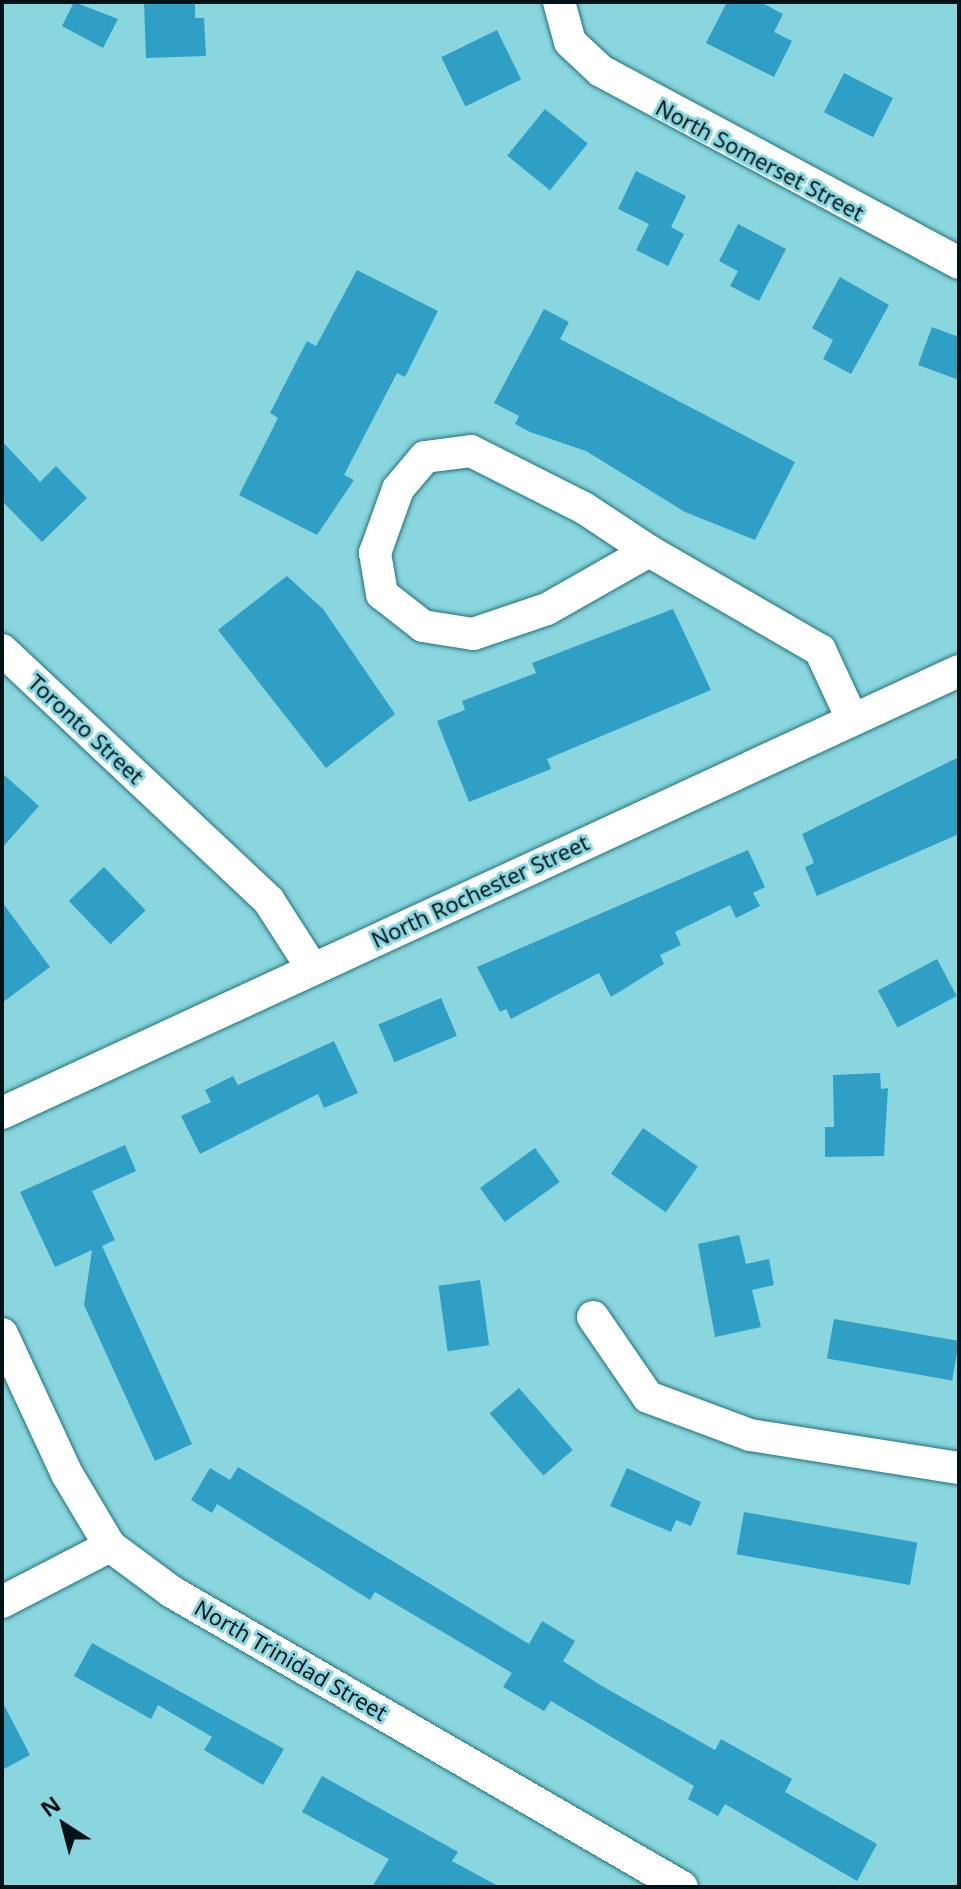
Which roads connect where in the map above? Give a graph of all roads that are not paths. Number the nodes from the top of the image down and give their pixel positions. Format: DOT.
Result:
graph roads {
  1 [pos="559,2"];
  2 [pos="959,263"];
  3 [pos="649,551"];
  4 [pos="2,650"];
  5 [pos="959,671"];
  6 [pos="852,719"];
  7 [pos="312,968"];
  8 [pos="2,1113"];
  9 [pos="593,1317"];
  10 [pos="2,1334"];
  11 [pos="959,1468"];
  12 [pos="110,1546"];
  13 [pos="2,1602"];
  14 [pos="682,1887"];
  1 -- 2 [label="street, North Somerset Street"];
  3 -- 3 [label="street"];
  3 -- 6 [label="street"];
  4 -- 7 [label="street, Toronto Street"];
  5 -- 6 [label="street, North Rochester Street"];
  6 -- 7 [label="street, North Rochester Street"];
  7 -- 8 [label="street, North Rochester Street"];
  9 -- 11 [label="street"];
  10 -- 12 [label="street, North Trinidad Street"];
  12 -- 13 [label="street"];
  12 -- 14 [label="street, North Trinidad Street"];
}
